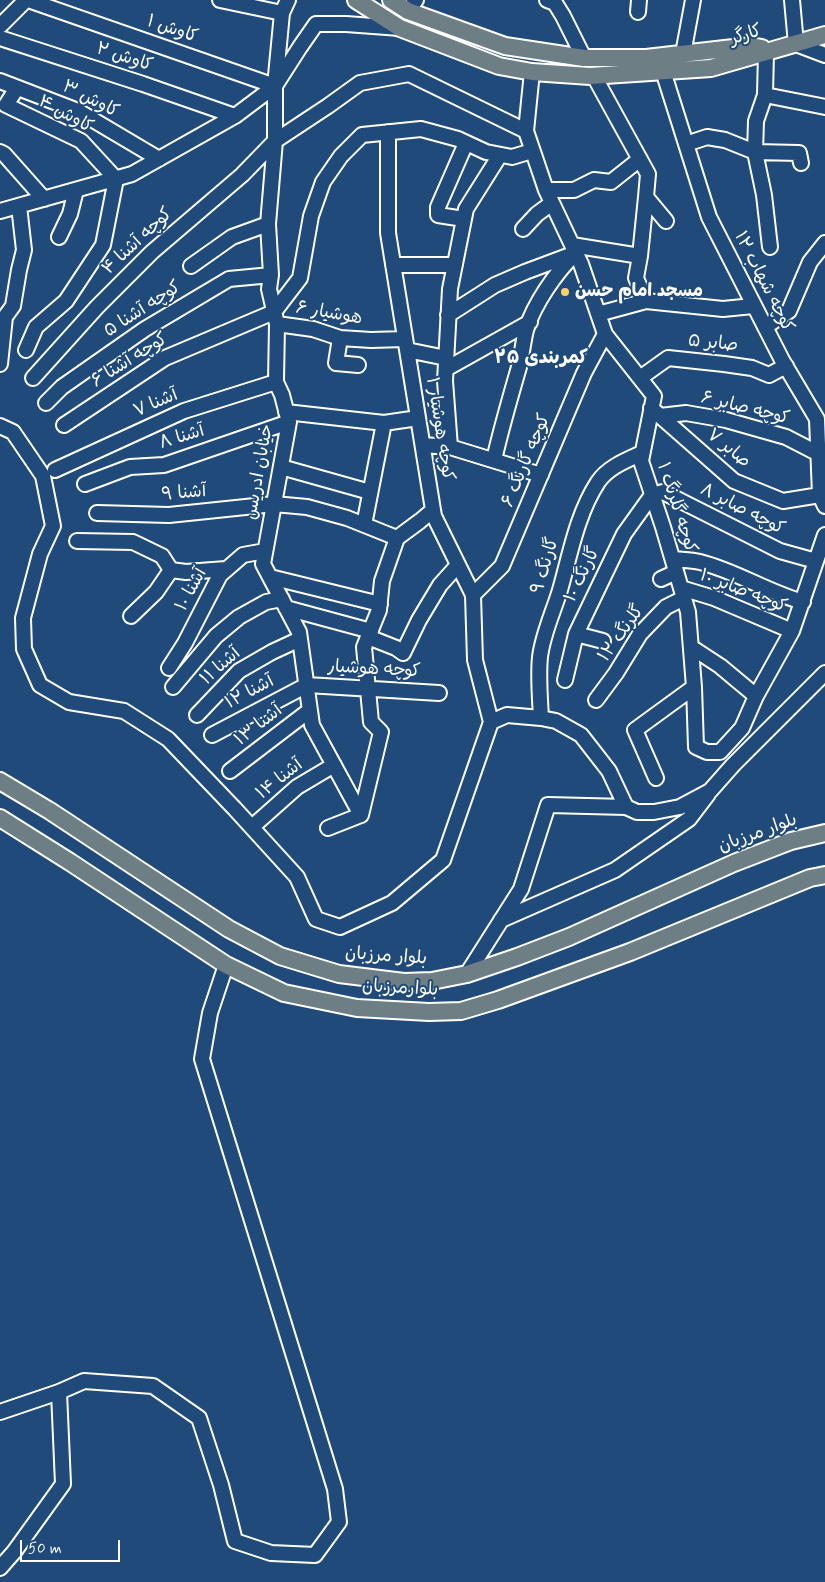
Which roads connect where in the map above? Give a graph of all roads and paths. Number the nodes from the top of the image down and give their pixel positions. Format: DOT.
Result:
graph roads {
  1 [pos="27,0"];
  2 [pos="220,0"];
  3 [pos="288,0"];
  4 [pos="356,0"];
  5 [pos="390,0"];
  6 [pos="547,0"];
  7 [pos="693,0"];
  8 [pos="792,0"];
  9 [pos="412,6"];
  10 [pos="282,13"];
  11 [pos="0,26"];
  12 [pos="400,28"];
  13 [pos="825,35"];
  14 [pos="0,38"];
  15 [pos="796,44"];
  16 [pos="771,51"];
  17 [pos="683,54"];
  18 [pos="825,55"];
  19 [pos="584,58"];
  20 [pos="532,72"];
  21 [pos="663,72"];
  22 [pos="594,76"];
  23 [pos="0,81"];
  24 [pos="275,86"];
  25 [pos="17,88"];
  26 [pos="765,94"];
  27 [pos="825,107"];
  28 [pos="235,116"];
  29 [pos="526,131"];
  30 [pos="388,132"];
  31 [pos="275,141"];
  32 [pos="466,143"];
  33 [pos="686,144"];
  34 [pos="532,150"];
  35 [pos="0,152"];
  36 [pos="755,152"];
  37 [pos="500,155"];
  38 [pos="159,159"];
  39 [pos="640,159"];
  40 [pos="800,164"];
  41 [pos="116,179"];
  42 [pos="76,190"];
  43 [pos="546,190"];
  44 [pos="646,197"];
  45 [pos="44,199"];
  46 [pos="552,203"];
  47 [pos="19,206"];
  48 [pos="0,211"];
  49 [pos="464,219"];
  50 [pos="666,221"];
  51 [pos="268,224"];
  52 [pos="523,229"];
  53 [pos="59,237"];
  54 [pos="825,243"];
  55 [pos="770,247"];
  56 [pos="574,249"];
  57 [pos="640,256"];
  58 [pos="393,265"];
  59 [pos="455,265"];
  60 [pos="191,266"];
  61 [pos="271,275"];
  62 [pos="646,300"];
  63 [pos="753,306"];
  64 [pos="448,314"];
  65 [pos="598,314"];
  66 [pos="275,318"];
  67 [pos="530,322"];
  68 [pos="765,327"];
  69 [pos="605,334"];
  70 [pos="340,338"];
  71 [pos="406,344"];
  72 [pos="26,350"];
  73 [pos="0,364"];
  74 [pos="446,364"];
  75 [pos="358,365"];
  76 [pos="786,366"];
  77 [pos="33,378"];
  78 [pos="640,378"];
  79 [pos="276,382"];
  80 [pos="46,403"];
  81 [pos="655,412"];
  82 [pos="287,417"];
  83 [pos="418,418"];
  84 [pos="384,423"];
  85 [pos="64,425"];
  86 [pos="0,426"];
  87 [pos="423,445"];
  88 [pos="450,447"];
  89 [pos="642,453"];
  90 [pos="819,454"];
  91 [pos="494,460"];
  92 [pos="281,467"];
  93 [pos="55,470"];
  94 [pos="541,475"];
  95 [pos="85,484"];
  96 [pos="370,492"];
  97 [pos="652,494"];
  98 [pos="823,500"];
  99 [pos="274,504"];
  100 [pos="432,510"];
  101 [pos="97,513"];
  102 [pos="364,525"];
  103 [pos="825,535"];
  104 [pos="397,538"];
  105 [pos="77,541"];
  106 [pos="265,551"];
  107 [pos="816,561"];
  108 [pos="458,565"];
  109 [pos="674,565"];
  110 [pos="226,569"];
  111 [pos="171,570"];
  112 [pos="270,577"];
  113 [pos="661,578"];
  114 [pos="682,593"];
  115 [pos="473,595"];
  116 [pos="803,602"];
  117 [pos="284,603"];
  118 [pos="380,604"];
  119 [pos="131,616"];
  120 [pos="792,631"];
  121 [pos="369,634"];
  122 [pos="576,634"];
  123 [pos="300,639"];
  124 [pos="603,642"];
  125 [pos="690,647"];
  126 [pos="169,668"];
  127 [pos="825,673"];
  128 [pos="565,680"];
  129 [pos="307,685"];
  130 [pos="174,687"];
  131 [pos="694,687"];
  132 [pos="367,689"];
  133 [pos="439,693"];
  134 [pos="756,696"];
  135 [pos="596,700"];
  136 [pos="310,710"];
  137 [pos="197,715"];
  138 [pos="541,718"];
  139 [pos="491,722"];
  140 [pos="212,735"];
  141 [pos="334,765"];
  142 [pos="230,771"];
  143 [pos="656,778"];
  144 [pos="0,781"];
  145 [pos="710,791"];
  146 [pos="626,807"];
  147 [pos="361,815"];
  148 [pos="0,818"];
  149 [pos="252,827"];
  150 [pos="328,828"];
  151 [pos="825,833"];
  152 [pos="825,875"];
  153 [pos="501,920"];
  154 [pos="226,964"];
  155 [pos="467,974"];
  156 [pos="59,1392"];
  157 [pos="0,1412"];
  158 [pos="0,1568"];
  1 -- 11 [label="street"];
  1 -- 24 [label="street, کاوش ۱"];
  2 -- 10 [label="street"];
  3 -- 10 [label="street, خیابان ادریس"];
  4 -- 12 [label="main road, کارگر"];
  5 -- 9 [label="main road, کارگر"];
  6 -- 19 [label="street"];
  7 -- 17 [label="street"];
  8 -- 15 [label="street"];
  9 -- 19 [label="main road, کارگر"];
  10 -- 24 [label="street, خیابان ادریس"];
  12 -- 20 [label="main road, کارگر"];
  12 -- 24 [label="street"];
  13 -- 15 [label="main road"];
  14 -- 28 [label="street, کاوش ۲"];
  15 -- 16 [label="main road"];
  15 -- 18 [label="street"];
  16 -- 17 [label="main road, کارگر"];
  16 -- 21 [label="main road, کارگر"];
  16 -- 26 [label="street"];
  17 -- 19 [label="main road, کارگر"];
  20 -- 22 [label="main road, کارگر"];
  20 -- 29 [label="street, کوچه گلرنگ ۱"];
  21 -- 22 [label="main road, کارگر"];
  21 -- 33 [label="street, کوچه شهاب ۱۲"];
  22 -- 39 [label="street"];
  23 -- 25 [label="street, کاوش ۳"];
  24 -- 28 [label="street"];
  24 -- 31 [label="street, خیابان ادریس"];
  25 -- 38 [label="street, کاوش ۳"];
  25 -- 41 [label="street, کاوش ۴"];
  26 -- 27 [label="street"];
  26 -- 36 [label="street"];
  28 -- 38 [label="street"];
  29 -- 31 [label="street, کوچه آشنا ۴"];
  29 -- 34 [label="street, کوچه گلرنگ ۱"];
  30 -- 32 [label="street"];
  30 -- 58 [label="street, کوچه هوشیار ۱"];
  30 -- 66 [label="street"];
  31 -- 51 [label="street, خیابان ادریس"];
  31 -- 77 [label="street, کوچه آشنا ۴"];
  32 -- 37 [label="street"];
  32 -- 49 [label="street"];
  33 -- 36 [label="street"];
  33 -- 63 [label="street, کوچه شهاب ۱۲"];
  34 -- 37 [label="street"];
  34 -- 43 [label="street, کوچه گلرنگ ۱"];
  35 -- 45 [label="street"];
  36 -- 40 [label="street"];
  36 -- 55 [label="street"];
  37 -- 49 [label="street"];
  38 -- 41 [label="street"];
  39 -- 43 [label="street"];
  39 -- 44 [label="street"];
  41 -- 42 [label="street"];
  41 -- 72 [label="street"];
  42 -- 45 [label="street"];
  42 -- 53 [label="street"];
  43 -- 46 [label="street, کوچه گلرنگ ۱"];
  44 -- 50 [label="street"];
  44 -- 57 [label="street"];
  45 -- 47 [label="street"];
  46 -- 52 [label="street"];
  46 -- 56 [label="street, کوچه گلرنگ ۱"];
  47 -- 48 [label="street"];
  47 -- 73 [label="street"];
  49 -- 59 [label="street"];
  51 -- 60 [label="street"];
  51 -- 61 [label="street, خیابان ادریس"];
  54 -- 68 [label="street"];
  56 -- 57 [label="street"];
  56 -- 64 [label="street"];
  56 -- 65 [label="street, کوچه گلرنگ ۱"];
  56 -- 67 [label="street"];
  57 -- 62 [label="street"];
  58 -- 59 [label="street"];
  58 -- 71 [label="street, کوچه هوشیار ۱"];
  59 -- 64 [label="street"];
  61 -- 66 [label="street, خیابان ادریس"];
  61 -- 80 [label="street, کوچه آشنا ۵"];
  62 -- 63 [label="street"];
  62 -- 65 [label="street"];
  63 -- 68 [label="street, کوچه شهاب ۱۲"];
  64 -- 74 [label="street"];
  65 -- 69 [label="street, کوچه گلرنگ ۱"];
  66 -- 70 [label="street, هوشیار ۶"];
  66 -- 79 [label="street, خیابان ادریس"];
  66 -- 85 [label="street, کوچه آشنا ۶"];
  67 -- 74 [label="street"];
  67 -- 91 [label="street"];
  68 -- 76 [label="street, کوچه شهاب ۱۲"];
  69 -- 78 [label="street, کوچه گلرنگ ۱"];
  69 -- 94 [label="street, کوچه گارنگ ۶"];
  70 -- 71 [label="street, هوشیار ۶"];
  70 -- 75 [label="street"];
  71 -- 74 [label="street, هوشیار ۶"];
  71 -- 83 [label="street, کوچه هوشیار ۱"];
  74 -- 88 [label="street"];
  76 -- 78 [label="street, صابر ۵"];
  76 -- 90 [label="street, کوچه شهاب ۱۲"];
  78 -- 81 [label="street, کوچه گلرنگ ۱"];
  79 -- 82 [label="street, خیابان ادریس"];
  79 -- 93 [label="street, آشنا ۷"];
  81 -- 89 [label="street, کوچه گلرنگ ۱"];
  81 -- 90 [label="street, کوچه صابر ۶"];
  81 -- 98 [label="street, صابر ۷"];
  82 -- 84 [label="street"];
  82 -- 92 [label="street, خیابان ادریس"];
  82 -- 95 [label="street, آشنا ۸"];
  83 -- 84 [label="street"];
  83 -- 87 [label="street, کوچه هوشیار ۱"];
  84 -- 96 [label="street"];
  86 -- 149 [label="street"];
  87 -- 88 [label="street"];
  87 -- 100 [label="street, کوچه هوشیار ۱"];
  88 -- 91 [label="street"];
  89 -- 97 [label="street, کوچه گلرنگ ۱"];
  89 -- 138 [label="street, گارنگ ۹"];
  90 -- 98 [label="street, کوچه شهاب ۱۲"];
  91 -- 94 [label="street"];
  92 -- 96 [label="street"];
  92 -- 99 [label="street, خیابان ادریس"];
  94 -- 115 [label="street, کوچه گارنگ ۶"];
  96 -- 102 [label="street"];
  97 -- 107 [label="street, کوچه صابر ۸"];
  97 -- 109 [label="street, کوچه گلرنگ ۱"];
  97 -- 122 [label="street, گارنگ ۱۰"];
  99 -- 101 [label="street, آشنا ۹"];
  99 -- 102 [label="street, آشنا ۹"];
  99 -- 106 [label="street, خیابان ادریس"];
  100 -- 104 [label="street"];
  100 -- 108 [label="street, کوچه هوشیار ۱"];
  102 -- 104 [label="street, آشنا ۹"];
  103 -- 107 [label="street"];
  104 -- 118 [label="street"];
  105 -- 111 [label="street"];
  106 -- 110 [label="street, آشنا ۱۰"];
  106 -- 112 [label="street, خیابان ادریس"];
  107 -- 116 [label="street"];
  108 -- 115 [label="street, کوچه هوشیار ۱"];
  108 -- 121 [label="street"];
  109 -- 113 [label="street"];
  109 -- 114 [label="street, کوچه گلرنگ ۱"];
  109 -- 116 [label="street"];
  110 -- 111 [label="street"];
  110 -- 126 [label="street, آشنا ۱۰"];
  111 -- 119 [label="street"];
  112 -- 117 [label="street, خیابان ادریس"];
  112 -- 118 [label="street"];
  114 -- 120 [label="street, کوچه صابر ۱۰"];
  114 -- 125 [label="street, کوچه گلرنگ ۱"];
  114 -- 135 [label="street, گلرنگ ۱۲"];
  115 -- 139 [label="street, کوچه هوشیار ۱"];
  116 -- 120 [label="street"];
  117 -- 121 [label="street"];
  117 -- 123 [label="street, خیابان ادریس"];
  117 -- 130 [label="street"];
  118 -- 121 [label="street"];
  120 -- 134 [label="street"];
  121 -- 132 [label="street"];
  122 -- 124 [label="street"];
  122 -- 128 [label="street, گارنگ ۱۰"];
  123 -- 129 [label="street, خیابان ادریس"];
  123 -- 137 [label="street, آشنا ۱۱"];
  125 -- 131 [label="street, کوچه گلرنگ ۱"];
  125 -- 134 [label="street"];
  127 -- 145 [label="street"];
  129 -- 132 [label="street, کوچه هوشیار"];
  129 -- 136 [label="street, خیابان ادریس"];
  129 -- 140 [label="street, آشنا ۱۲"];
  131 -- 134 [label="street, کوچه گلرنگ ۱"];
  131 -- 143 [label="street"];
  132 -- 133 [label="street, کوچه هوشیار"];
  132 -- 147 [label="street"];
  136 -- 141 [label="street, خیابان ادریس"];
  136 -- 142 [label="street, آشنا ۱۳"];
  138 -- 139 [label="street"];
  138 -- 146 [label="street"];
  139 -- 149 [label="street"];
  141 -- 147 [label="street, خیابان ادریس"];
  141 -- 149 [label="street, آشنا ۱۴"];
  144 -- 155 [label="main road, بلوار مرزبان"];
  145 -- 146 [label="street"];
  145 -- 153 [label="street"];
  146 -- 153 [label="street"];
  147 -- 150 [label="street"];
  148 -- 154 [label="main road, بلوارمرزبان"];
  151 -- 155 [label="main road, بلوار مرزبان"];
  152 -- 154 [label="main road, بلوارمرزبان"];
  153 -- 155 [label="street"];
  154 -- 156 [label="street"];
  156 -- 157 [label="street"];
  156 -- 158 [label="street"];
}
